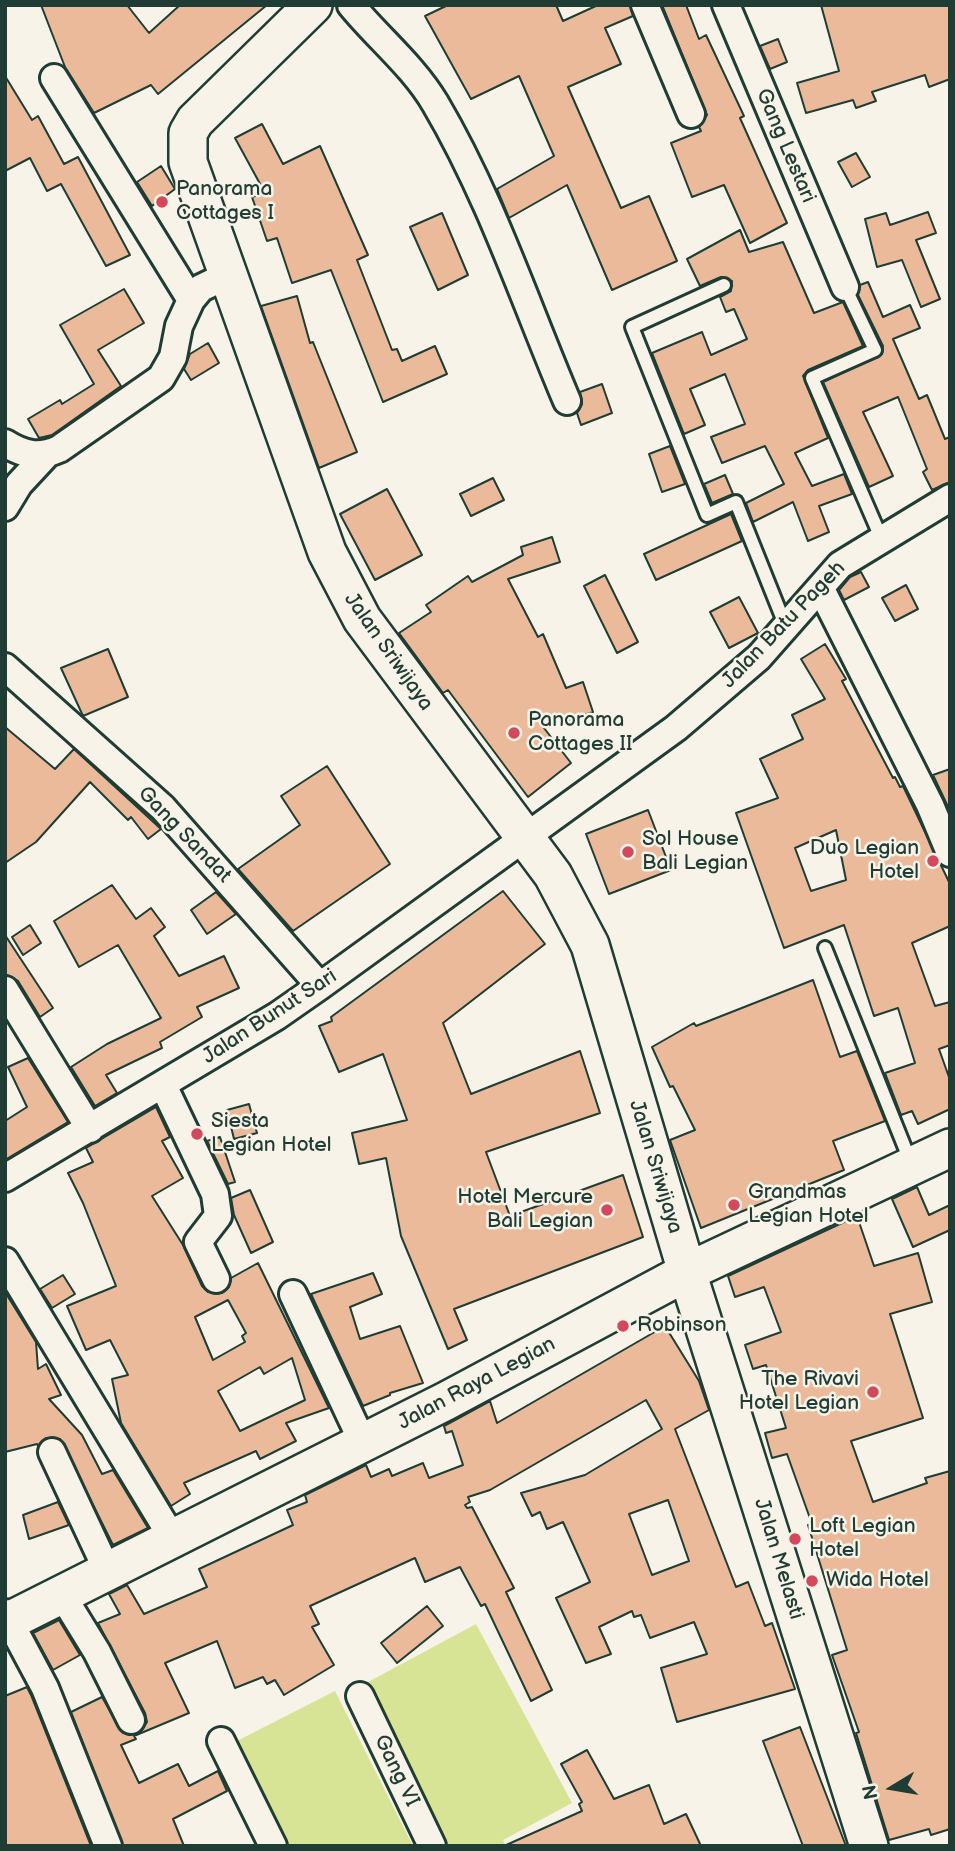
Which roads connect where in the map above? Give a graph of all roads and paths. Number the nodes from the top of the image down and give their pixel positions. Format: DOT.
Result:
graph roads {
  1 [pos="313,5"];
  2 [pos="351,5"];
  3 [pos="645,5"];
  4 [pos="726,5"];
  5 [pos="54,78"];
  6 [pos="691,114"];
  7 [pos="228,275"];
  8 [pos="724,285"];
  9 [pos="845,287"];
  10 [pos="191,300"];
  11 [pos="567,401"];
  12 [pos="5,443"];
  13 [pos="46,455"];
  14 [pos="950,498"];
  15 [pos="5,507"];
  16 [pos="882,540"];
  17 [pos="821,589"];
  18 [pos="786,627"];
  19 [pos="5,667"];
  20 [pos="524,837"];
  21 [pos="950,853"];
  22 [pos="825,948"];
  23 [pos="320,986"];
  24 [pos="5,990"];
  25 [pos="163,1085"];
  26 [pos="90,1129"];
  27 [pos="950,1148"];
  28 [pos="912,1166"];
  29 [pos="5,1178"];
  30 [pos="5,1261"];
  31 [pos="687,1272"];
  32 [pos="216,1279"];
  33 [pos="293,1294"];
  34 [pos="363,1443"];
  35 [pos="52,1452"];
  36 [pos="173,1539"];
  37 [pos="107,1570"];
  38 [pos="62,1595"];
  39 [pos="7,1619"];
  40 [pos="359,1696"];
  41 [pos="131,1720"];
  42 [pos="221,1741"];
  43 [pos="108,1846"];
  44 [pos="273,1846"];
  45 [pos="432,1846"];
  46 [pos="869,1846"];
  1 -- 7 [label="main road, Jalan Sriwijaya"];
  2 -- 11 [label="street"];
  3 -- 6 [label="street"];
  4 -- 9 [label="street, Gang Lestari"];
  5 -- 10 [label="street"];
  7 -- 10 [label="street"];
  7 -- 20 [label="main road, Jalan Sriwijaya"];
  8 -- 18 [label="lane"];
  9 -- 16 [label="lane"];
  10 -- 13 [label="street"];
  12 -- 13 [label="street"];
  13 -- 15 [label="street"];
  14 -- 16 [label="street, Jalan Batu Pageh"];
  16 -- 17 [label="street, Jalan Batu Pageh"];
  17 -- 18 [label="street, Jalan Batu Pageh"];
  17 -- 21 [label="street"];
  18 -- 20 [label="street, Jalan Batu Pageh"];
  19 -- 23 [label="street, Gang Sandat"];
  20 -- 23 [label="street, Jalan Bunut Sari"];
  20 -- 31 [label="main road, Jalan Sriwijaya"];
  22 -- 28 [label="lane"];
  23 -- 25 [label="street, Jalan Bunut Sari"];
  24 -- 26 [label="street"];
  25 -- 26 [label="street, Jalan Bunut Sari"];
  25 -- 32 [label="street"];
  26 -- 29 [label="street, Jalan Bunut Sari"];
  27 -- 28 [label="main road, Jalan Raya Legian"];
  28 -- 31 [label="main road, Jalan Raya Legian"];
  30 -- 36 [label="street"];
  31 -- 34 [label="main road, Jalan Raya Legian"];
  31 -- 46 [label="main road, Jalan Melasti"];
  33 -- 34 [label="street"];
  34 -- 36 [label="main road, Jalan Raya Legian"];
  35 -- 37 [label="street"];
  36 -- 37 [label="main road, Jalan Raya Legian"];
  37 -- 38 [label="main road, Jalan Raya Legian"];
  38 -- 39 [label="main road, Jalan Raya Legian"];
  38 -- 41 [label="street"];
  39 -- 43 [label="street"];
  40 -- 45 [label="street, Gang VI"];
  42 -- 44 [label="street"];
}
